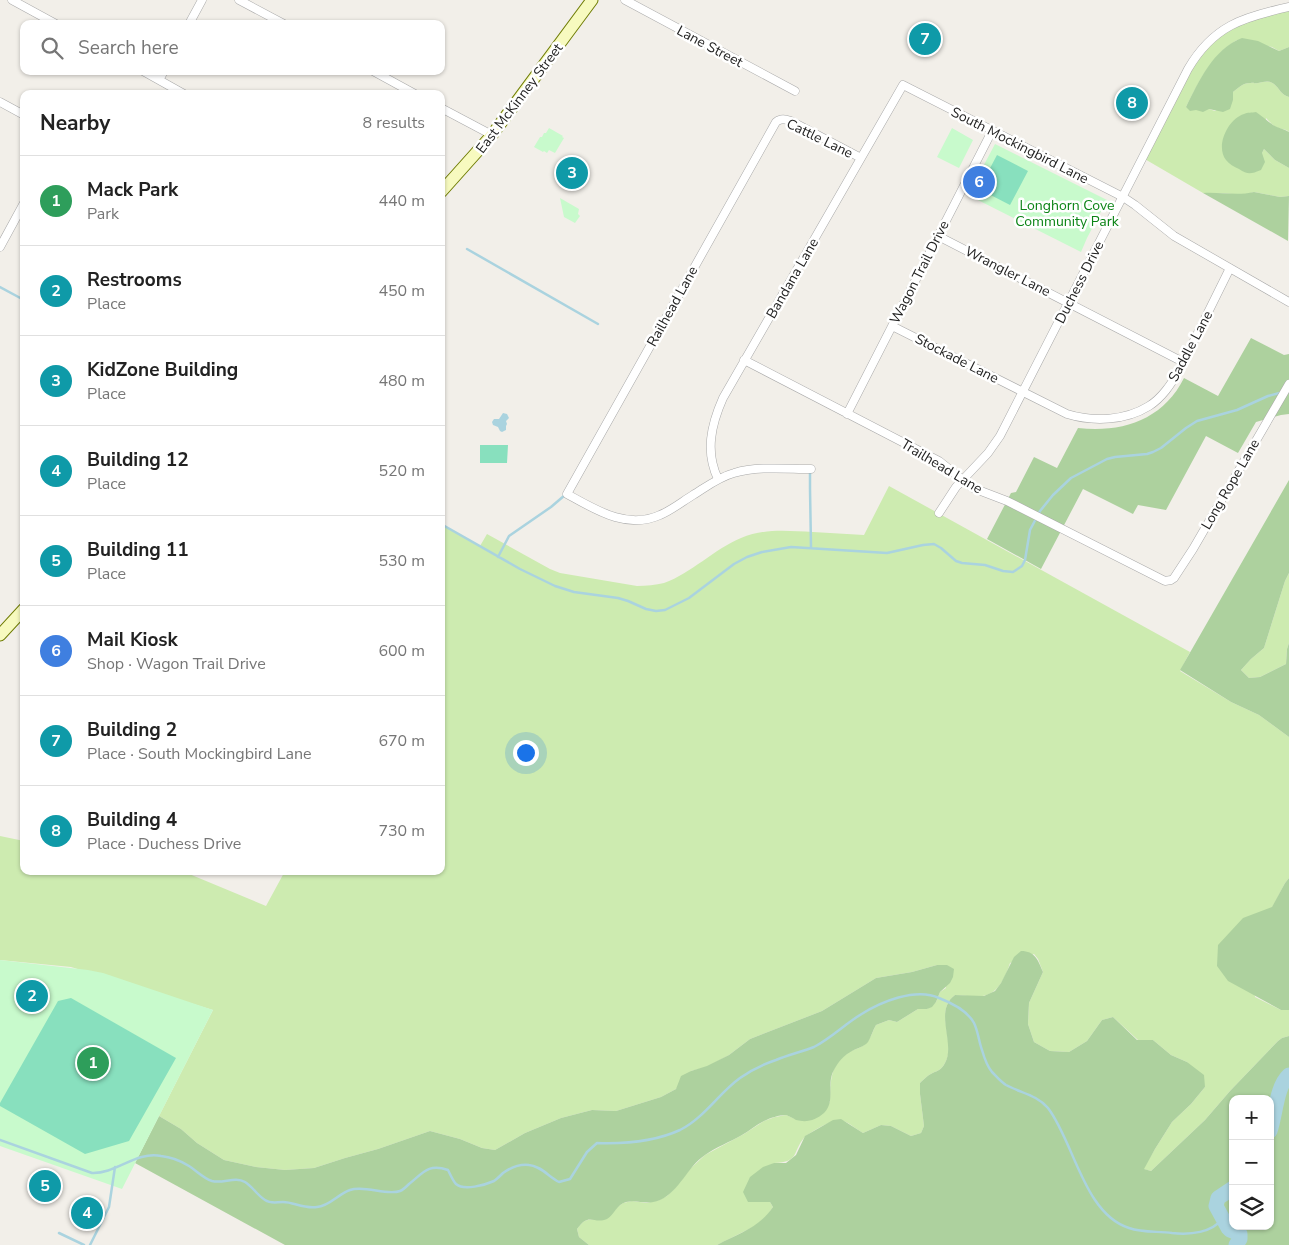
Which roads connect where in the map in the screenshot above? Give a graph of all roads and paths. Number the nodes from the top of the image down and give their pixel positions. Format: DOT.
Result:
graph roads {
  1 [pos="12,0"];
  2 [pos="202,0"];
  3 [pos="239,0"];
  4 [pos="592,0"];
  5 [pos="625,0"];
  6 [pos="1289,8"];
  7 [pos="49,20"];
  8 [pos="192,20"];
  9 [pos="276,20"];
  10 [pos="150,75"];
  11 [pos="162,75"];
  12 [pos="380,75"];
  13 [pos="159,80"];
  14 [pos="903,85"];
  15 [pos="177,90"];
  16 [pos="408,90"];
  17 [pos="795,91"];
  18 [pos="0,102"];
  19 [pos="445,110"];
  20 [pos="20,113"];
  21 [pos="780,120"];
  22 [pos="992,131"];
  23 [pos="492,134"];
  24 [pos="861,158"];
  25 [pos="445,187"];
  26 [pos="1123,197"];
  27 [pos="20,210"];
  28 [pos="938,236"];
  29 [pos="0,247"];
  30 [pos="1230,268"];
  31 [pos="1069,302"];
  32 [pos="1289,302"];
  33 [pos="892,326"];
  34 [pos="744,360"];
  35 [pos="1183,362"];
  36 [pos="1289,384"];
  37 [pos="1023,391"];
  38 [pos="847,414"];
  39 [pos="810,469"];
  40 [pos="718,479"];
  41 [pos="962,480"];
  42 [pos="939,513"];
  43 [pos="1168,582"];
  44 [pos="20,613"];
  45 [pos="0,635"];
  1 -- 7 [label="street"];
  2 -- 8 [label="street"];
  3 -- 9 [label="street"];
  4 -- 23 [label="main road, East McKinney Street"];
  5 -- 17 [label="street, Lane Street"];
  6 -- 26 [label="street, Duchess Drive"];
  10 -- 13 [label="street"];
  11 -- 13 [label="street"];
  12 -- 16 [label="street"];
  13 -- 15 [label="street"];
  14 -- 22 [label="street, South Mockingbird Lane"];
  14 -- 24 [label="street, Bandana Lane"];
  18 -- 20 [label="street"];
  19 -- 23 [label="street"];
  21 -- 24 [label="street, Cattle Lane"];
  21 -- 40 [label="street, Railhead Lane"];
  22 -- 26 [label="street, South Mockingbird Lane"];
  22 -- 28 [label="street, Wagon Trail Drive"];
  23 -- 25 [label="main road, East McKinney Street"];
  24 -- 34 [label="street, Bandana Lane"];
  26 -- 30 [label="street, South Mockingbird Lane"];
  26 -- 31 [label="street, Duchess Drive"];
  27 -- 29 [label="street"];
  28 -- 31 [label="street, Wrangler Lane"];
  28 -- 33 [label="street, Wagon Trail Drive"];
  30 -- 32 [label="street, South Mockingbird Lane"];
  30 -- 35 [label="street, Saddle Lane"];
  31 -- 35 [label="street, Wrangler Lane"];
  31 -- 37 [label="street, Duchess Drive"];
  33 -- 37 [label="street, Stockade Lane"];
  33 -- 38 [label="street, Wagon Trail Drive"];
  34 -- 38 [label="street, Trailhead Lane"];
  34 -- 40 [label="street, Bandana Lane"];
  35 -- 37 [label="street, Saddle Lane"];
  36 -- 43 [label="street, Long Rope Lane"];
  37 -- 41 [label="street, Duchess Drive"];
  38 -- 41 [label="street, Trailhead Lane"];
  39 -- 40 [label="street"];
  41 -- 42 [label="street, Duchess Drive"];
  41 -- 43 [label="street, Trailhead Lane"];
  44 -- 45 [label="main road"];
}
